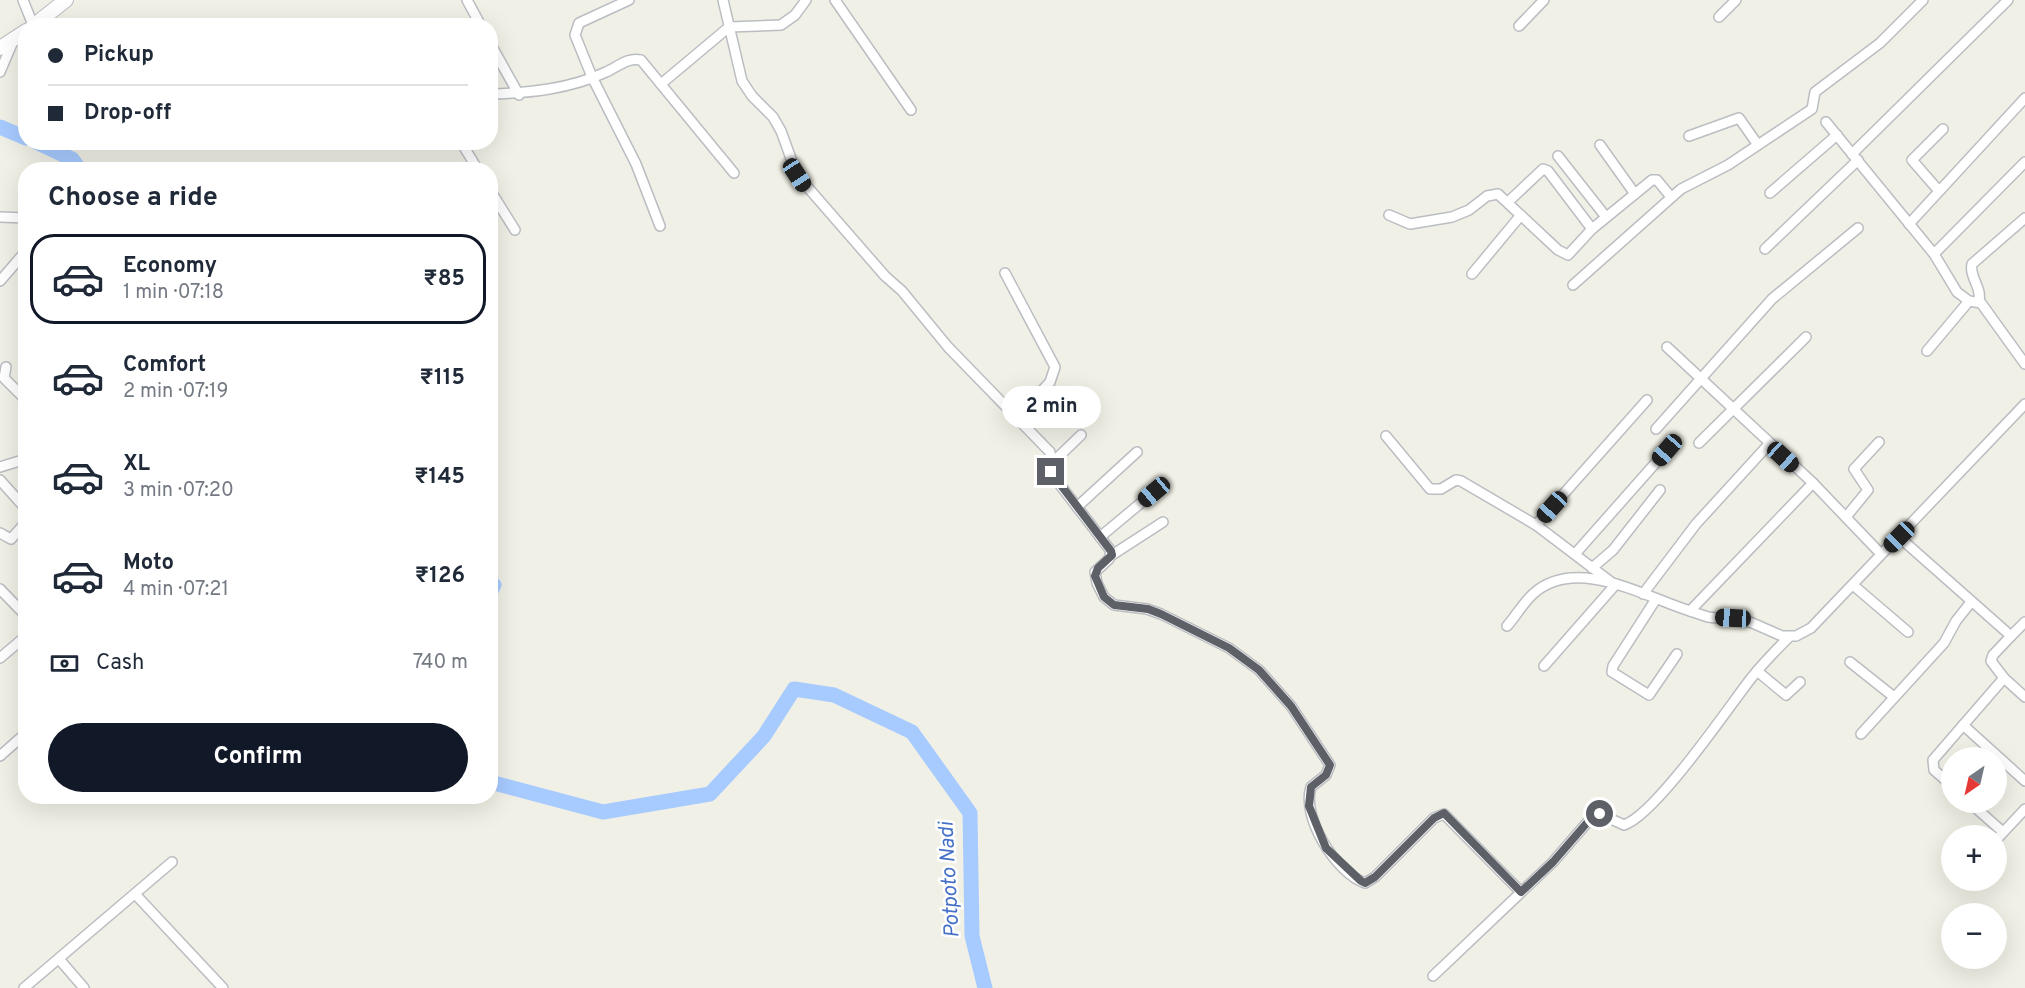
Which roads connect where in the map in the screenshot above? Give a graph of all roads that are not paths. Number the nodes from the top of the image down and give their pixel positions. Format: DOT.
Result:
graph roads {
  1 [pos="23,0"];
  2 [pos="66,0"];
  3 [pos="467,0"];
  4 [pos="629,0"];
  5 [pos="723,0"];
  6 [pos="806,0"];
  7 [pos="835,0"];
  8 [pos="1544,0"];
  9 [pos="1736,0"];
  10 [pos="1923,0"];
  11 [pos="2008,0"];
  12 [pos="1719,17"];
  13 [pos="30,18"];
  14 [pos="42,18"];
  15 [pos="477,18"];
  16 [pos="1520,26"];
  17 [pos="729,27"];
  18 [pos="18,35"];
  19 [pos="18,38"];
  20 [pos="0,48"];
  21 [pos="498,57"];
  22 [pos="0,72"];
  23 [pos="592,77"];
  24 [pos="661,84"];
  25 [pos="498,94"];
  26 [pos="519,95"];
  27 [pos="2025,98"];
  28 [pos="911,110"];
  29 [pos="1826,122"];
  30 [pos="1943,129"];
  31 [pos="1837,135"];
  32 [pos="1689,136"];
  33 [pos="1600,145"];
  34 [pos="1758,145"];
  35 [pos="1558,156"];
  36 [pos="1855,157"];
  37 [pos="2025,162"];
  38 [pos="734,173"];
  39 [pos="1939,191"];
  40 [pos="1770,193"];
  41 [pos="1635,194"];
  42 [pos="1671,197"];
  43 [pos="1508,202"];
  44 [pos="498,203"];
  45 [pos="1521,214"];
  46 [pos="1389,215"];
  47 [pos="0,217"];
  48 [pos="1606,217"];
  49 [pos="18,218"];
  50 [pos="2025,218"];
  51 [pos="1909,224"];
  52 [pos="660,226"];
  53 [pos="1858,228"];
  54 [pos="1592,229"];
  55 [pos="515,230"];
  56 [pos="1765,249"];
  57 [pos="1934,254"];
  58 [pos="18,260"];
  59 [pos="1005,273"];
  60 [pos="1472,274"];
  61 [pos="0,281"];
  62 [pos="1573,285"];
  63 [pos="1974,301"];
  64 [pos="1806,337"];
  65 [pos="1667,347"];
  66 [pos="1927,351"];
  67 [pos="2025,364"];
  68 [pos="6,368"];
  69 [pos="1701,379"];
  70 [pos="18,392"];
  71 [pos="1647,400"];
  72 [pos="2025,404"];
  73 [pos="1732,410"];
  74 [pos="1017,417"];
  75 [pos="1656,429"];
  76 [pos="1081,435"];
  77 [pos="1386,436"];
  78 [pos="1699,442"];
  79 [pos="1879,442"];
  80 [pos="1769,444"];
  81 [pos="1667,450"];
  82 [pos="1137,452"];
  83 [pos="18,461"];
  84 [pos="1052,463"];
  85 [pos="0,467"];
  86 [pos="0,480"];
  87 [pos="1812,483"];
  88 [pos="1660,490"];
  89 [pos="1154,492"];
  90 [pos="18,500"];
  91 [pos="1077,507"];
  92 [pos="1846,517"];
  93 [pos="1162,522"];
  94 [pos="1536,525"];
  95 [pos="18,531"];
  96 [pos="0,533"];
  97 [pos="1100,537"];
  98 [pos="1899,537"];
  99 [pos="1575,554"];
  100 [pos="1881,554"];
  101 [pos="1112,555"];
  102 [pos="1592,568"];
  103 [pos="1614,583"];
  104 [pos="1853,585"];
  105 [pos="0,589"];
  106 [pos="1643,594"];
  107 [pos="1656,599"];
  108 [pos="1971,602"];
  109 [pos="18,606"];
  110 [pos="1690,611"];
  111 [pos="2025,622"];
  112 [pos="1507,626"];
  113 [pos="1908,632"];
  114 [pos="2011,636"];
  115 [pos="1790,637"];
  116 [pos="18,643"];
  117 [pos="1677,654"];
  118 [pos="0,658"];
  119 [pos="1850,662"];
  120 [pos="1544,666"];
  121 [pos="1757,671"];
  122 [pos="2004,678"];
  123 [pos="1800,682"];
  124 [pos="2025,696"];
  125 [pos="1894,697"];
  126 [pos="1963,725"];
  127 [pos="1861,734"];
  128 [pos="18,740"];
  129 [pos="1943,747"];
  130 [pos="1941,749"];
  131 [pos="0,756"];
  132 [pos="1941,775"];
  133 [pos="2025,781"];
  134 [pos="2025,809"];
  135 [pos="1979,813"];
  136 [pos="1990,825"];
  137 [pos="2007,828"];
  138 [pos="172,862"];
  139 [pos="1521,892"];
  140 [pos="136,895"];
  141 [pos="59,959"];
  142 [pos="1433,976"];
  143 [pos="24,988"];
  144 [pos="84,988"];
  145 [pos="223,988"];
  1 -- 13 [label="street"];
  2 -- 14 [label="main road"];
  3 -- 15 [label="street"];
  4 -- 23 [label="street"];
  5 -- 17 [label="street"];
  6 -- 17 [label="street"];
  7 -- 28 [label="street"];
  8 -- 16 [label="street"];
  9 -- 12 [label="street"];
  10 -- 34 [label="street"];
  11 -- 36 [label="street"];
  17 -- 24 [label="street"];
  17 -- 74 [label="street"];
  18 -- 20 [label="main road"];
  19 -- 22 [label="street"];
  21 -- 26 [label="street"];
  23 -- 24 [label="street"];
  23 -- 26 [label="street"];
  23 -- 52 [label="street"];
  24 -- 38 [label="street"];
  25 -- 26 [label="street"];
  27 -- 39 [label="street"];
  29 -- 31 [label="street"];
  30 -- 39 [label="street"];
  31 -- 36 [label="street"];
  31 -- 40 [label="street"];
  32 -- 34 [label="street"];
  33 -- 41 [label="street"];
  34 -- 42 [label="street"];
  35 -- 48 [label="street"];
  36 -- 51 [label="street"];
  36 -- 56 [label="street"];
  37 -- 57 [label="street"];
  39 -- 51 [label="street"];
  41 -- 42 [label="street"];
  41 -- 48 [label="street"];
  42 -- 62 [label="street"];
  43 -- 45 [label="street"];
  43 -- 46 [label="street"];
  43 -- 54 [label="street"];
  44 -- 55 [label="street"];
  45 -- 54 [label="street"];
  45 -- 60 [label="street"];
  47 -- 49 [label="street"];
  48 -- 54 [label="street"];
  50 -- 63 [label="street"];
  51 -- 57 [label="street"];
  53 -- 69 [label="street"];
  57 -- 63 [label="street"];
  58 -- 61 [label="street"];
  59 -- 74 [label="street"];
  63 -- 66 [label="street"];
  63 -- 67 [label="street"];
  64 -- 73 [label="street"];
  65 -- 69 [label="street"];
  68 -- 70 [label="street"];
  69 -- 73 [label="street"];
  69 -- 75 [label="street"];
  71 -- 94 [label="street"];
  72 -- 98 [label="street"];
  73 -- 78 [label="street"];
  73 -- 80 [label="street"];
  74 -- 84 [label="street"];
  76 -- 84 [label="street"];
  77 -- 94 [label="street"];
  79 -- 92 [label="street"];
  80 -- 87 [label="street"];
  80 -- 106 [label="street"];
  81 -- 99 [label="street"];
  82 -- 91 [label="street"];
  83 -- 85 [label="street"];
  84 -- 91 [label="street"];
  86 -- 90 [label="street"];
  87 -- 92 [label="street"];
  87 -- 110 [label="street"];
  88 -- 102 [label="street"];
  89 -- 97 [label="street"];
  91 -- 97 [label="street"];
  92 -- 100 [label="street"];
  93 -- 101 [label="street"];
  94 -- 99 [label="street"];
  95 -- 96 [label="street"];
  97 -- 101 [label="street"];
  98 -- 100 [label="street"];
  98 -- 108 [label="street"];
  99 -- 102 [label="street"];
  100 -- 104 [label="street"];
  101 -- 139 [label="street"];
  102 -- 103 [label="street"];
  103 -- 106 [label="street"];
  103 -- 112 [label="street"];
  103 -- 120 [label="street"];
  104 -- 113 [label="street"];
  104 -- 115 [label="street"];
  105 -- 109 [label="street"];
  106 -- 107 [label="street"];
  107 -- 110 [label="street"];
  107 -- 117 [label="street"];
  108 -- 114 [label="street"];
  108 -- 125 [label="street"];
  110 -- 115 [label="street"];
  111 -- 114 [label="street"];
  114 -- 122 [label="street"];
  115 -- 121 [label="street"];
  116 -- 118 [label="street"];
  119 -- 125 [label="street"];
  121 -- 123 [label="street"];
  121 -- 139 [label="street"];
  122 -- 124 [label="street"];
  122 -- 126 [label="street"];
  125 -- 127 [label="street"];
  126 -- 129 [label="street"];
  126 -- 133 [label="street"];
  128 -- 131 [label="street"];
  130 -- 132 [label="street"];
  134 -- 137 [label="street"];
  135 -- 136 [label="street"];
  138 -- 140 [label="street"];
  139 -- 142 [label="street"];
  140 -- 141 [label="street"];
  140 -- 145 [label="street"];
  141 -- 143 [label="street"];
  141 -- 144 [label="street"];
}
